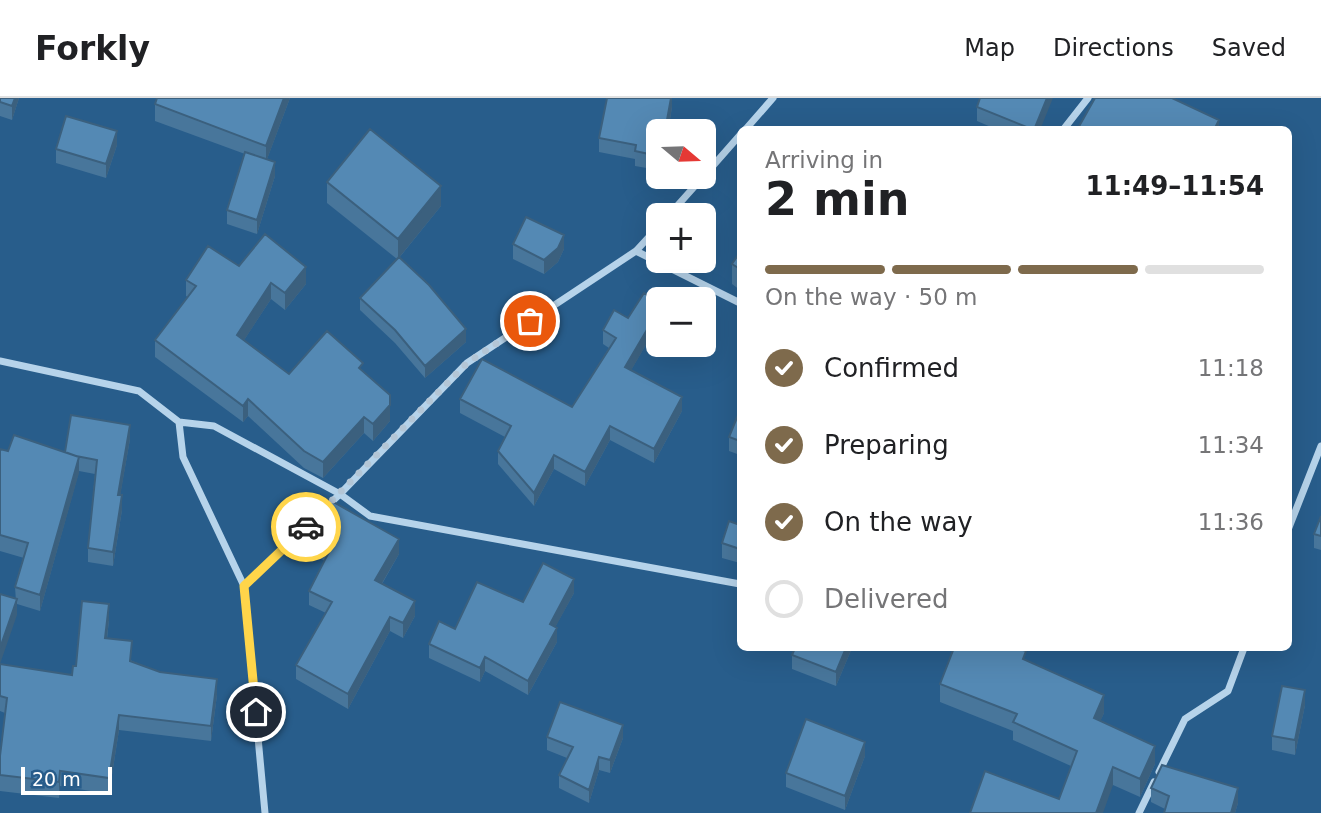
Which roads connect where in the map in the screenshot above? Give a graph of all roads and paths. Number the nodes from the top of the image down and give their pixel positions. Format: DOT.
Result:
graph roads {
  1 [pos="773,98"];
  2 [pos="1088,98"];
  3 [pos="748,126"];
  4 [pos="1066,126"];
  5 [pos="737,138"];
  6 [pos="716,162"];
  7 [pos="692,189"];
  8 [pos="679,203"];
  9 [pos="646,240"];
  10 [pos="636,251"];
  11 [pos="737,302"];
  12 [pos="0,361"];
  13 [pos="179,422"];
  14 [pos="1321,446"];
  15 [pos="340,494"];
  16 [pos="1292,520"];
  17 [pos="737,583"];
  18 [pos="244,586"];
  19 [pos="1243,651"];
  20 [pos="265,813"];
  21 [pos="1139,813"];
  1 -- 3 [label="street"];
  2 -- 4 [label="street"];
  5 -- 6 [label="street"];
  7 -- 8 [label="street"];
  9 -- 10 [label="street"];
  10 -- 11 [label="street"];
  10 -- 15 [label="street"];
  12 -- 13 [label="street"];
  13 -- 15 [label="street"];
  13 -- 18 [label="street"];
  14 -- 16 [label="street"];
  15 -- 17 [label="street"];
  15 -- 18 [label="street"];
  18 -- 20 [label="street"];
  19 -- 21 [label="street"];
}
